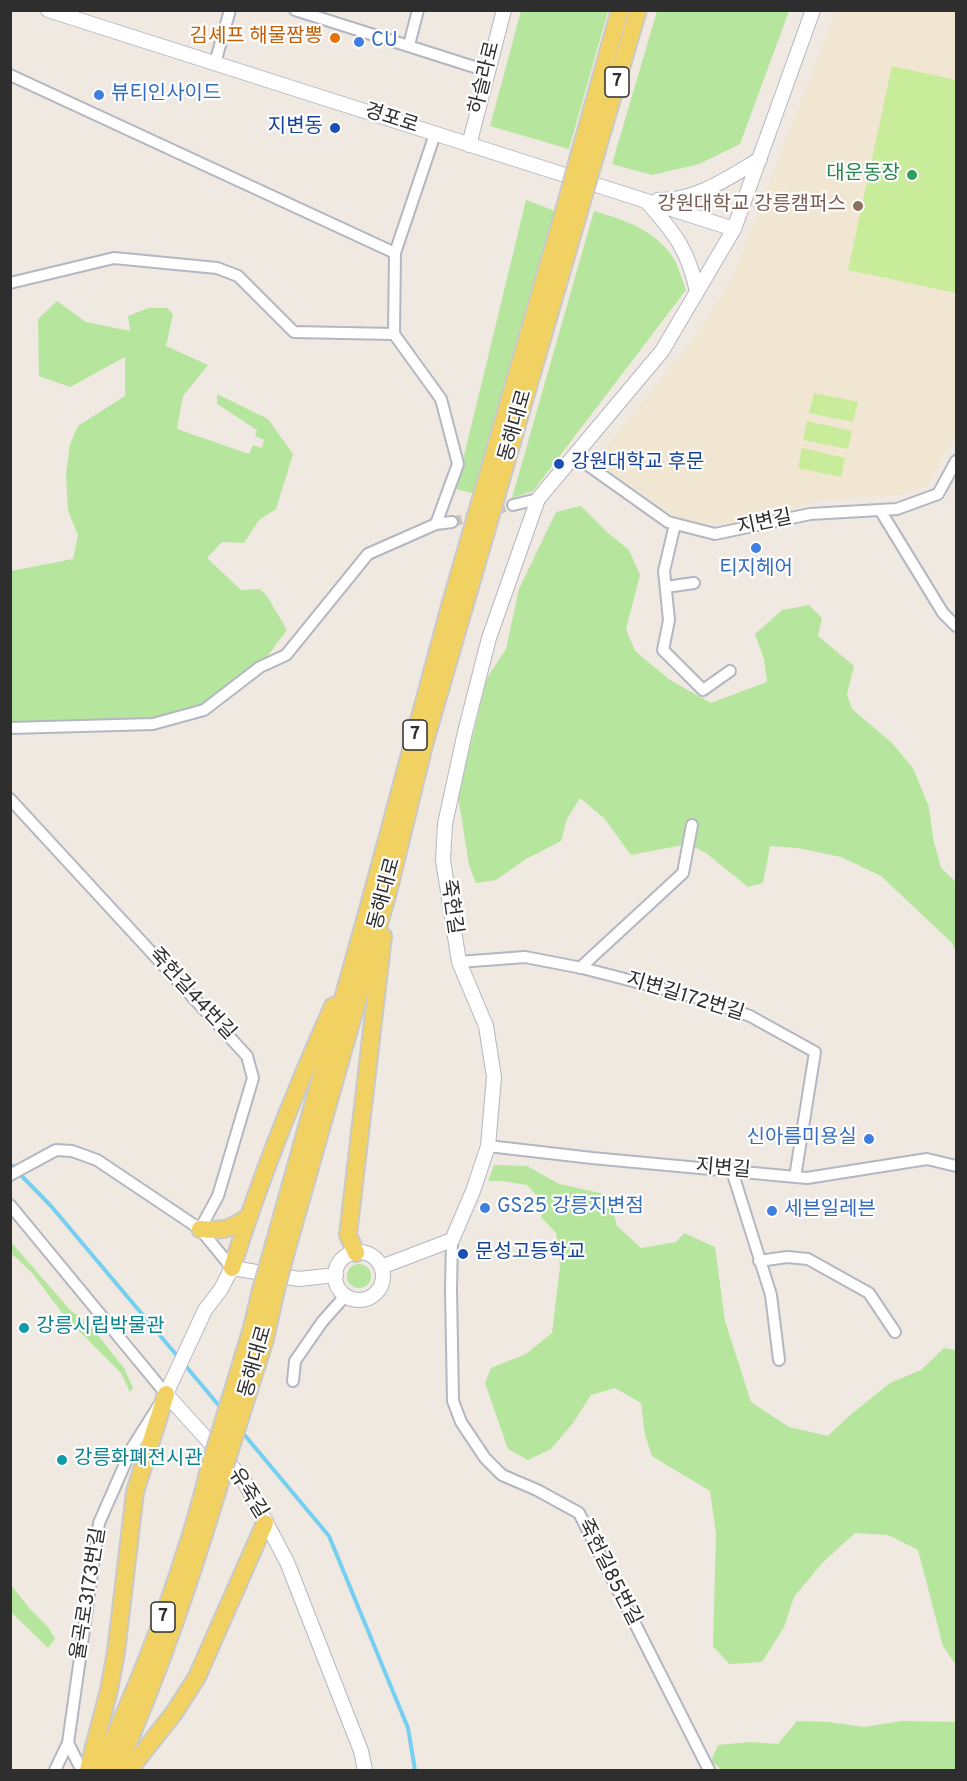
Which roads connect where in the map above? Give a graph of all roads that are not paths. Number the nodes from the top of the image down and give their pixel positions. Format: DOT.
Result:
graph roads {
  1 [pos="48,10"];
  2 [pos="230,10"];
  3 [pos="295,10"];
  4 [pos="418,10"];
  5 [pos="504,10"];
  6 [pos="620,10"];
  7 [pos="638,10"];
  8 [pos="813,10"];
  9 [pos="323,15"];
  10 [pos="409,45"];
  11 [pos="216,63"];
  12 [pos="488,71"];
  13 [pos="10,75"];
  14 [pos="435,134"];
  15 [pos="469,145"];
  16 [pos="589,151"];
  17 [pos="760,159"];
  18 [pos="646,200"];
  19 [pos="571,212"];
  20 [pos="734,229"];
  21 [pos="395,253"];
  22 [pos="10,283"];
  23 [pos="697,292"];
  24 [pos="394,334"];
  25 [pos="575,456"];
  26 [pos="957,460"];
  27 [pos="538,499"];
  28 [pos="513,505"];
  29 [pos="880,510"];
  30 [pos="452,522"];
  31 [pos="436,524"];
  32 [pos="675,524"];
  33 [pos="694,583"];
  34 [pos="666,587"];
  35 [pos="957,626"];
  36 [pos="730,671"];
  37 [pos="10,728"];
  38 [pos="10,799"];
  39 [pos="692,825"];
  40 [pos="388,892"];
  41 [pos="356,953"];
  42 [pos="459,962"];
  43 [pos="580,968"];
  44 [pos="488,1146"];
  45 [pos="957,1166"];
  46 [pos="732,1171"];
  47 [pos="10,1175"];
  48 [pos="795,1177"];
  49 [pos="10,1205"];
  50 [pos="248,1216"];
  51 [pos="200,1230"];
  52 [pos="452,1240"];
  53 [pos="356,1253"];
  54 [pos="277,1259"];
  55 [pos="759,1262"];
  56 [pos="381,1267"];
  57 [pos="232,1268"];
  58 [pos="336,1275"];
  59 [pos="269,1290"];
  60 [pos="346,1295"];
  61 [pos="895,1332"];
  62 [pos="778,1360"];
  63 [pos="293,1381"];
  64 [pos="166,1394"];
  65 [pos="218,1464"];
  66 [pos="265,1523"];
  67 [pos="68,1743"];
  68 [pos="83,1768"];
  69 [pos="55,1770"];
  70 [pos="99,1770"];
  71 [pos="116,1770"];
  72 [pos="129,1770"];
  73 [pos="365,1770"];
  74 [pos="709,1770"];
  1 -- 11 [label="street, 경포로"];
  2 -- 11 [label="street"];
  3 -- 9 [label="street"];
  4 -- 10 [label="street"];
  5 -- 12 [label="street, 하슬라로"];
  6 -- 16 [label="main road, 동해대로 / 7"];
  7 -- 16 [label="main road, 동해대로 / 7"];
  8 -- 17 [label="street"];
  9 -- 10 [label="street"];
  10 -- 12 [label="street"];
  11 -- 14 [label="street, 경포로"];
  12 -- 15 [label="street, 하슬라로"];
  13 -- 21 [label="street"];
  14 -- 15 [label="street, 경포로"];
  14 -- 21 [label="street"];
  15 -- 18 [label="street, 경포로"];
  16 -- 19 [label="main road, 동해대로 / 7, bridge"];
  17 -- 18 [label="street"];
  17 -- 20 [label="street"];
  18 -- 20 [label="street, 경포로"];
  18 -- 23 [label="street"];
  19 -- 40 [label="main road, 동해대로 / 7"];
  19 -- 41 [label="main road, 동해대로 / 7"];
  20 -- 23 [label="street"];
  21 -- 24 [label="street"];
  22 -- 24 [label="street"];
  23 -- 25 [label="street"];
  24 -- 31 [label="street"];
  25 -- 27 [label="street"];
  25 -- 32 [label="street, 지변길"];
  26 -- 29 [label="street, 지변길"];
  27 -- 28 [label="street"];
  27 -- 42 [label="street, 죽헌길"];
  29 -- 32 [label="street, 지변길"];
  29 -- 35 [label="street"];
  30 -- 31 [label="street"];
  31 -- 37 [label="street"];
  32 -- 34 [label="street"];
  33 -- 34 [label="street"];
  34 -- 36 [label="street"];
  38 -- 51 [label="street, 죽헌길44번길"];
  39 -- 43 [label="street"];
  40 -- 53 [label="main road"];
  40 -- 54 [label="main road, 동해대로 / 7"];
  41 -- 50 [label="main road"];
  41 -- 54 [label="main road, 동해대로 / 7"];
  42 -- 43 [label="street, 지변길172번길"];
  42 -- 44 [label="street, 죽헌길"];
  43 -- 48 [label="street, 지변길172번길"];
  44 -- 46 [label="street, 지변길"];
  44 -- 52 [label="street, 죽헌길"];
  45 -- 48 [label="street, 지변길"];
  46 -- 48 [label="street, 지변길"];
  46 -- 55 [label="street"];
  47 -- 51 [label="street"];
  49 -- 64 [label="street, 유죽길"];
  50 -- 51 [label="main road"];
  50 -- 57 [label="main road"];
  51 -- 57 [label="street"];
  52 -- 56 [label="street"];
  52 -- 74 [label="street, 죽헌길85번길"];
  53 -- 56 [label="street"];
  53 -- 58 [label="street"];
  54 -- 59 [label="main road, 동해대로 / 7, bridge"];
  55 -- 61 [label="street"];
  55 -- 62 [label="street"];
  56 -- 60 [label="street"];
  57 -- 58 [label="street"];
  57 -- 64 [label="street"];
  58 -- 60 [label="street"];
  59 -- 65 [label="main road, 동해대로 / 7, bridge"];
  59 -- 65 [label="main road, 동해대로 / 7, bridge"];
  60 -- 63 [label="street"];
  64 -- 66 [label="street, 유죽길"];
  64 -- 67 [label="street, 율곡로3173번길"];
  64 -- 68 [label="main road"];
  65 -- 70 [label="main road, 동해대로 / 7"];
  65 -- 71 [label="main road, 동해대로 / 7"];
  66 -- 72 [label="main road"];
  66 -- 73 [label="street, 유죽길"];
  67 -- 68 [label="street"];
  67 -- 69 [label="street, 율곡로3173번길"];
}
